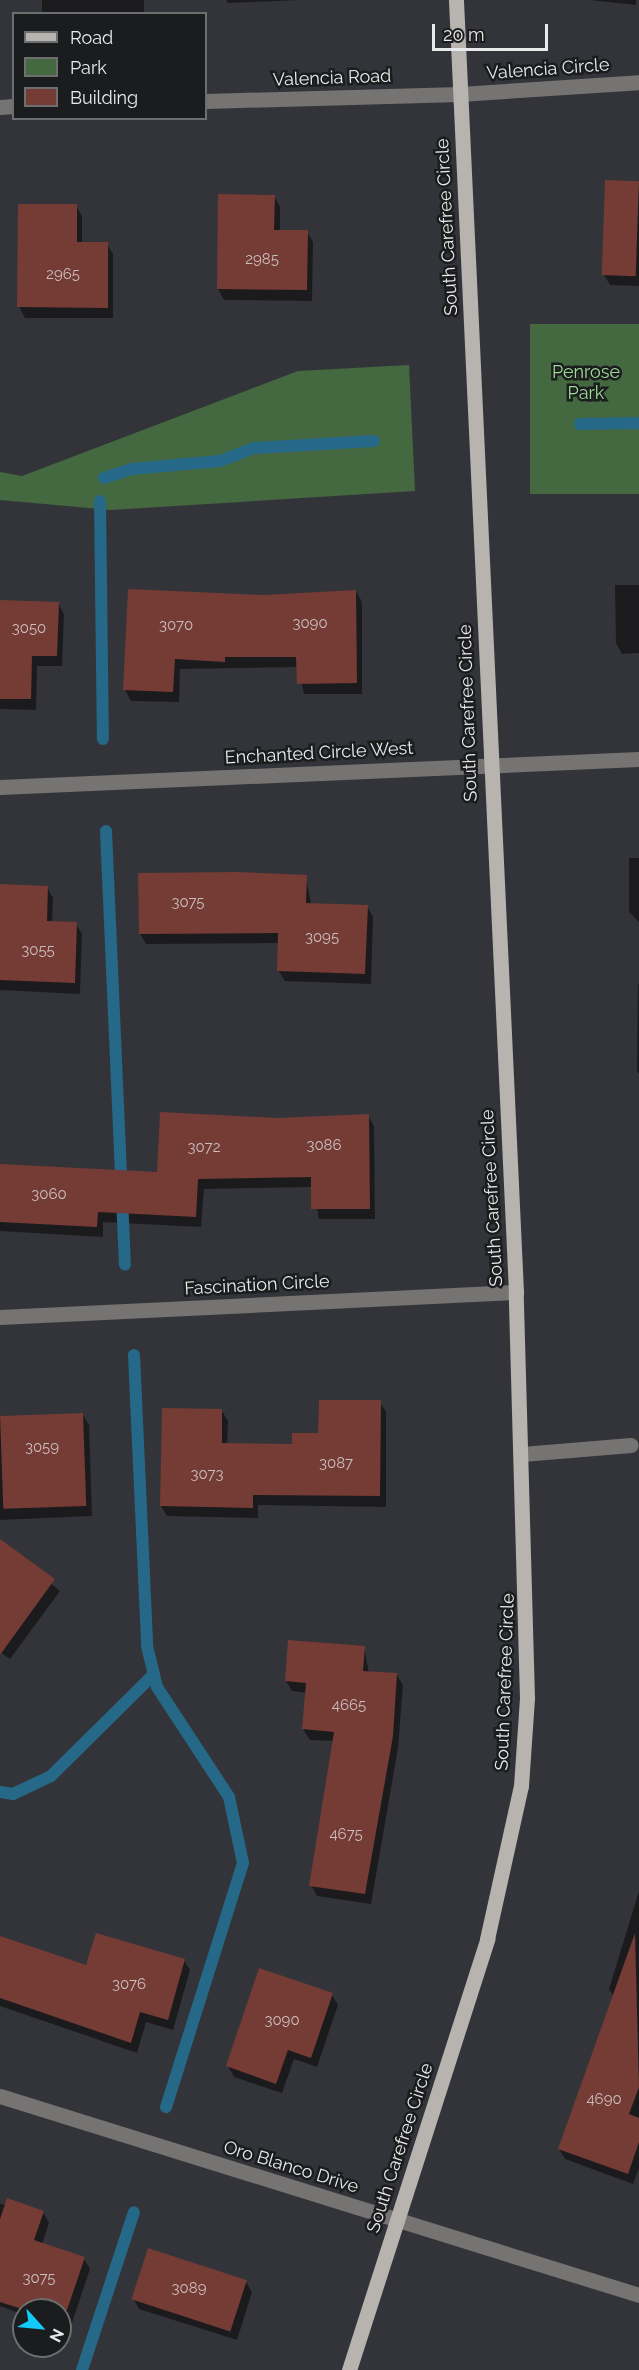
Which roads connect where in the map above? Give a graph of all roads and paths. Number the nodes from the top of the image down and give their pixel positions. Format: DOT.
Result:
graph roads {
  1 [pos="456,0"];
  2 [pos="639,82"];
  3 [pos="460,94"];
  4 [pos="207,101"];
  5 [pos="639,759"];
  6 [pos="489,765"];
  7 [pos="0,787"];
  8 [pos="516,1292"];
  9 [pos="0,1317"];
  10 [pos="631,1445"];
  11 [pos="522,1454"];
  12 [pos="0,2096"];
  13 [pos="397,2221"];
  14 [pos="639,2295"];
  15 [pos="349,2370"];
  1 -- 3 [label="main road, South Carefree Circle"];
  2 -- 3 [label="street, Valencia Circle"];
  3 -- 4 [label="street, Valencia Road"];
  3 -- 6 [label="main road, South Carefree Circle"];
  5 -- 6 [label="street, Enchanted Circle West"];
  6 -- 7 [label="street, Enchanted Circle West"];
  6 -- 8 [label="main road, South Carefree Circle"];
  8 -- 9 [label="street, Fascination Circle"];
  8 -- 11 [label="main road, South Carefree Circle"];
  10 -- 11 [label="street"];
  11 -- 13 [label="main road, South Carefree Circle"];
  12 -- 13 [label="street, Oro Blanco Drive"];
  13 -- 14 [label="street, Oro Blanco Drive"];
  13 -- 15 [label="main road, South Carefree Circle"];
}
